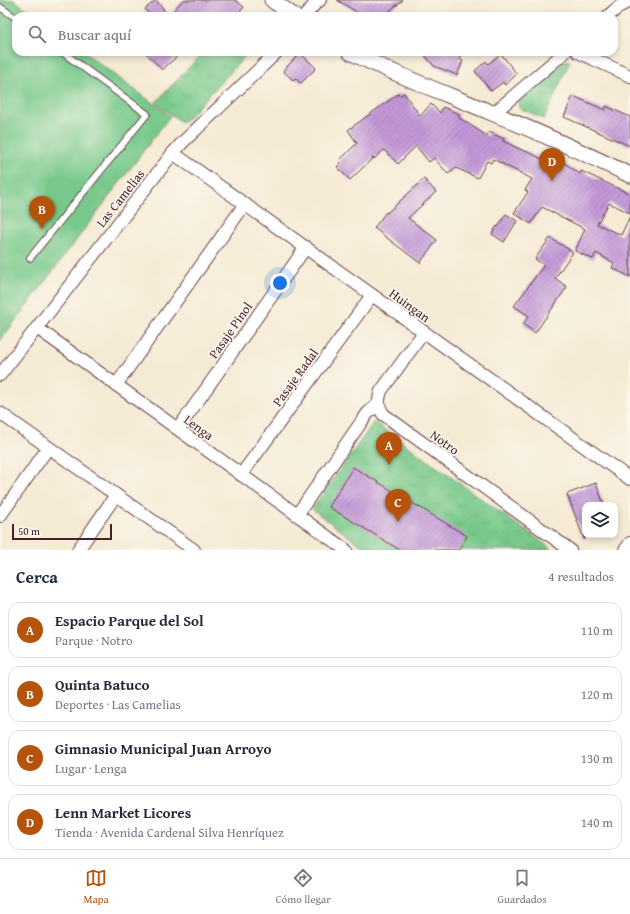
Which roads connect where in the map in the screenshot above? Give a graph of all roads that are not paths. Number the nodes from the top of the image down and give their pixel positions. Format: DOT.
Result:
graph roads {
  1 [pos="272,0"];
  2 [pos="320,0"];
  3 [pos="630,1"];
  4 [pos="0,7"];
  5 [pos="288,12"];
  6 [pos="309,12"];
  7 [pos="613,12"];
  8 [pos="12,15"];
  9 [pos="67,56"];
  10 [pos="273,56"];
  11 [pos="359,56"];
  12 [pos="560,56"];
  13 [pos="587,56"];
  14 [pos="630,76"];
  15 [pos="494,113"];
  16 [pos="173,153"];
  17 [pos="630,175"];
  18 [pos="245,204"];
  19 [pos="306,248"];
  20 [pos="30,258"];
  21 [pos="372,295"];
  22 [pos="37,328"];
  23 [pos="424,332"];
  24 [pos="0,376"];
  25 [pos="116,384"];
  26 [pos="378,404"];
  27 [pos="0,413"];
  28 [pos="178,429"];
  29 [pos="48,448"];
  30 [pos="242,475"];
  31 [pos="630,479"];
  32 [pos="116,495"];
  33 [pos="297,515"];
  34 [pos="0,516"];
  35 [pos="630,543"];
  36 [pos="180,546"];
  37 [pos="78,550"];
  38 [pos="194,550"];
  39 [pos="346,550"];
  40 [pos="570,550"];
  41 [pos="625,550"];
  1 -- 5 [label="street"];
  2 -- 6 [label="street"];
  3 -- 7 [label="street"];
  4 -- 8 [label="lane"];
  9 -- 20 [label="lane"];
  10 -- 16 [label="street, Las Camelias"];
  11 -- 15 [label="street"];
  12 -- 15 [label="street"];
  13 -- 14 [label="street"];
  15 -- 17 [label="street"];
  16 -- 18 [label="street, Huingan"];
  16 -- 22 [label="street, Las Camelias"];
  18 -- 19 [label="street, Huingan"];
  18 -- 25 [label="street"];
  19 -- 21 [label="street, Huingan"];
  19 -- 28 [label="street, Pasaje Pinol"];
  21 -- 23 [label="street, Huingan"];
  21 -- 30 [label="street, Pasaje Radal"];
  22 -- 24 [label="street, Las Camelias"];
  22 -- 25 [label="street, Lenga"];
  23 -- 26 [label="street"];
  23 -- 31 [label="street, Huingan"];
  25 -- 28 [label="street, Lenga"];
  26 -- 33 [label="street"];
  26 -- 40 [label="street, Notro"];
  27 -- 29 [label="street"];
  28 -- 30 [label="street, Lenga"];
  29 -- 32 [label="street"];
  29 -- 34 [label="street"];
  30 -- 33 [label="street, Lenga"];
  32 -- 36 [label="street"];
  32 -- 37 [label="street"];
  33 -- 39 [label="street, Lenga"];
  35 -- 41 [label="street"];
  36 -- 38 [label="street"];
}
